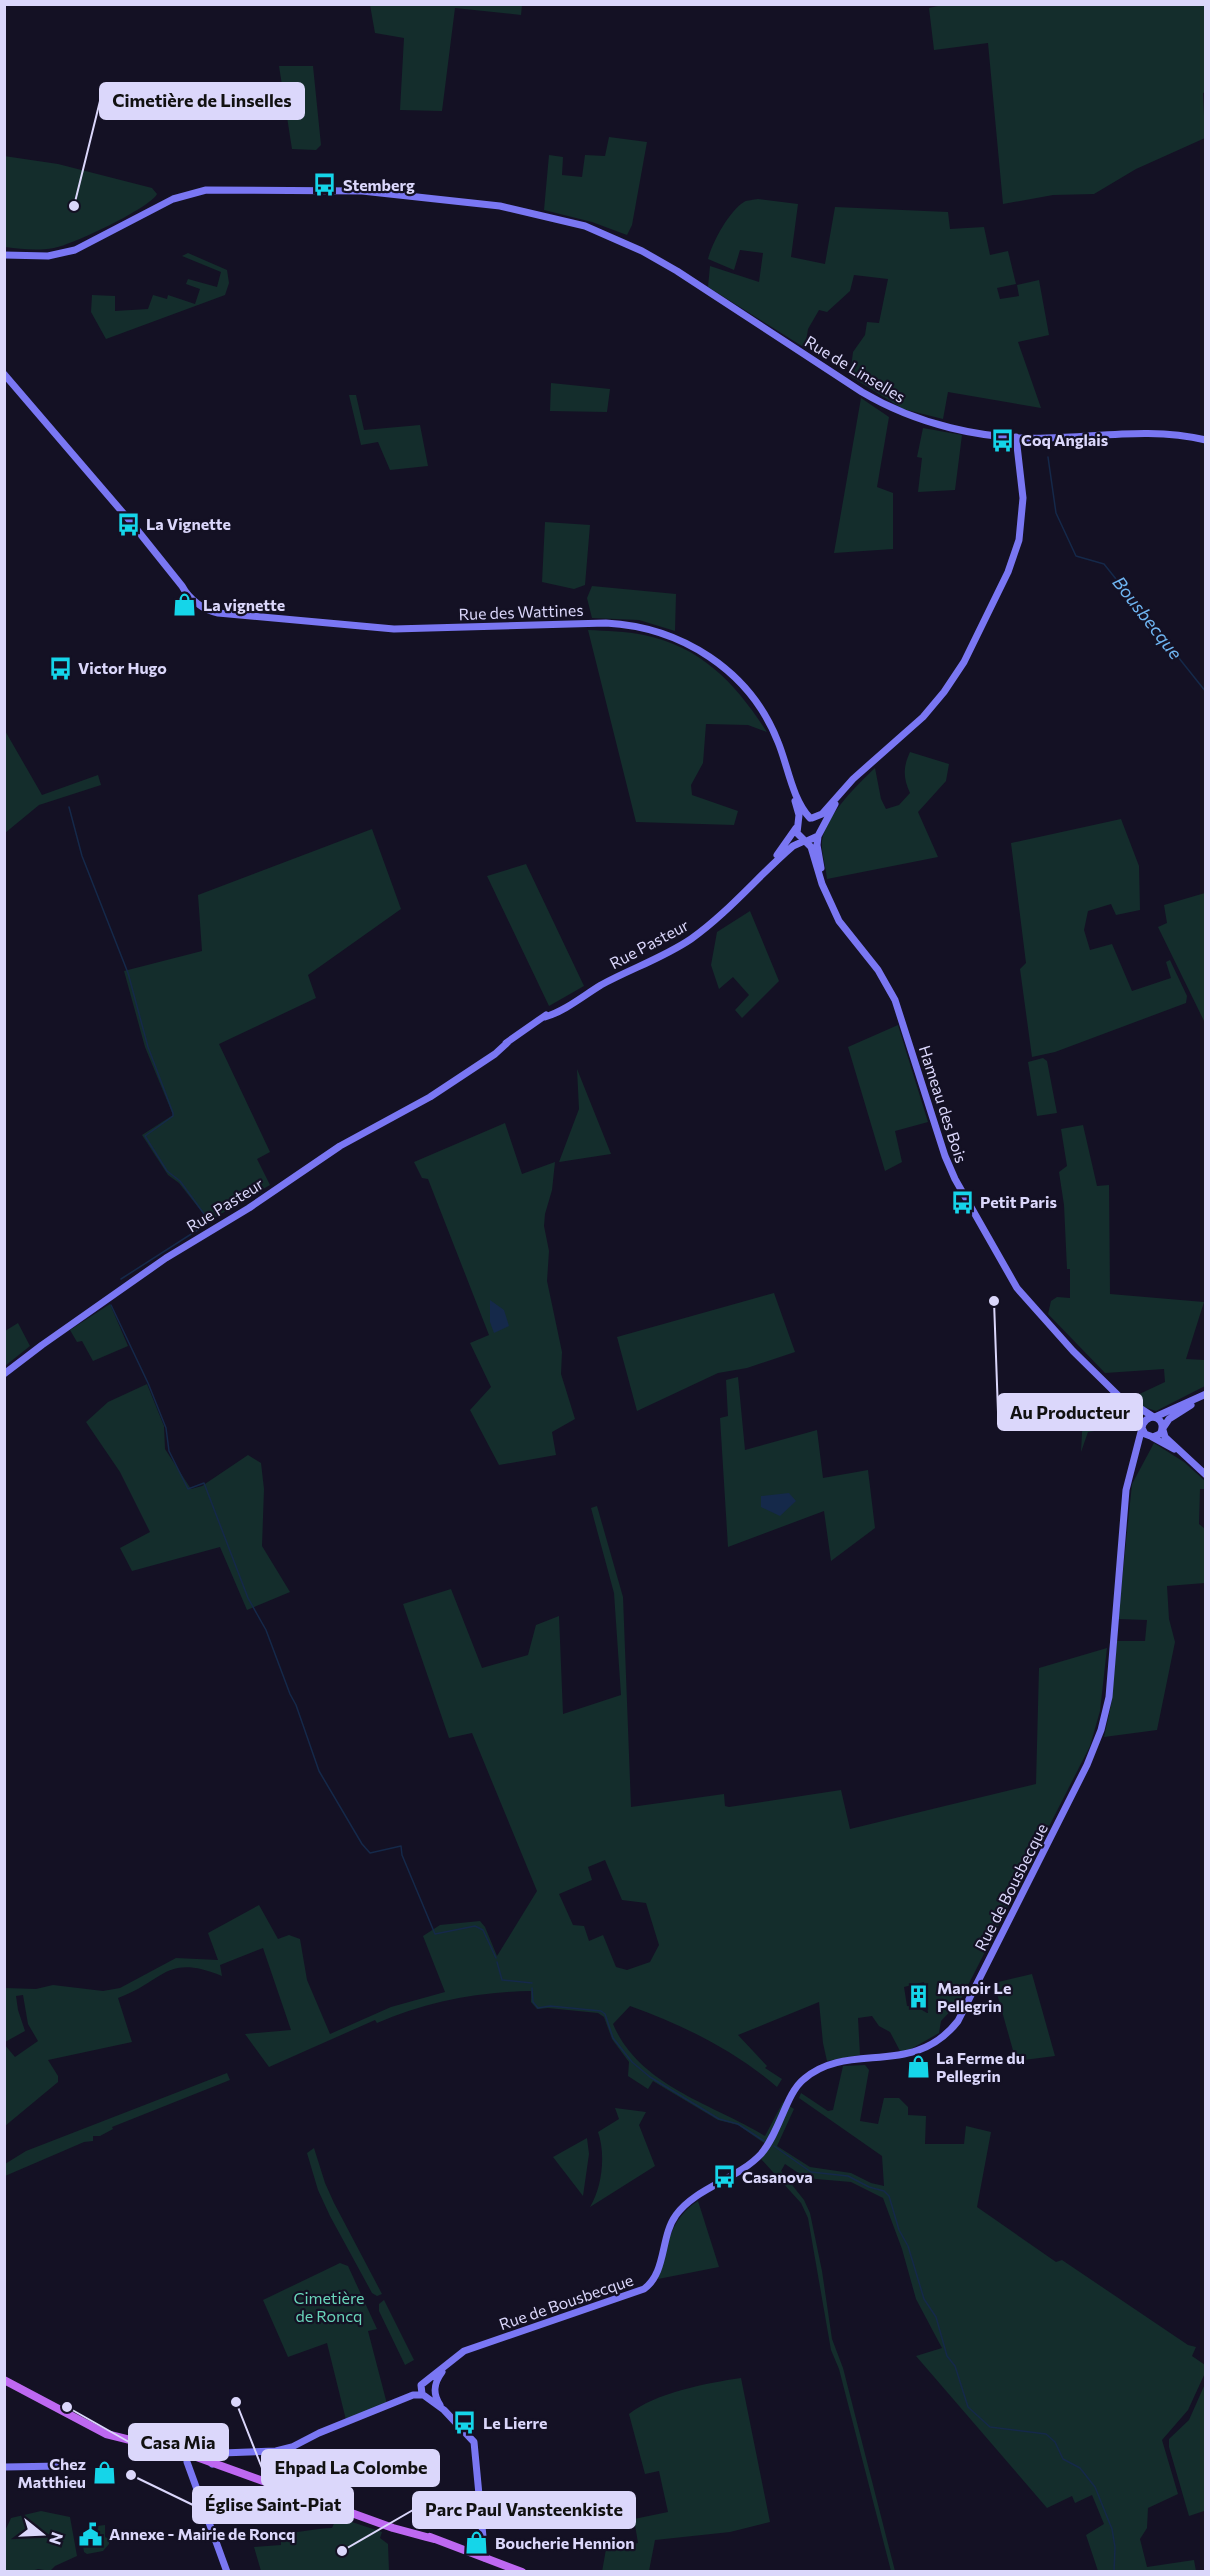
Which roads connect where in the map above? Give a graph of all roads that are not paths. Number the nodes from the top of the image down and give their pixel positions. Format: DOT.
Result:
graph roads {
  1 [pos="4,254"];
  2 [pos="4,374"];
  3 [pos="1020,438"];
  4 [pos="1206,440"];
  5 [pos="790,778"];
  6 [pos="846,786"];
  7 [pos="811,818"];
  8 [pos="797,825"];
  9 [pos="819,834"];
  10 [pos="805,841"];
  11 [pos="761,875"];
  12 [pos="829,900"];
  13 [pos="4,1374"];
  14 [pos="1115,1390"];
  15 [pos="1206,1394"];
  16 [pos="1154,1417"];
  17 [pos="1142,1426"];
  18 [pos="1163,1429"];
  19 [pos="1151,1437"];
  20 [pos="1193,1462"];
  21 [pos="1130,1474"];
  22 [pos="1206,1475"];
  23 [pos="448,2364"];
  24 [pos="4,2380"];
  25 [pos="425,2382"];
  26 [pos="435,2389"];
  27 [pos="424,2396"];
  28 [pos="444,2410"];
  29 [pos="187,2454"];
  30 [pos="212,2464"];
  31 [pos="62,2466"];
  32 [pos="4,2467"];
  33 [pos="485,2558"];
  34 [pos="227,2571"];
  35 [pos="511,2571"];
  36 [pos="522,2571"];
  1 -- 3 [label="street, Rue de Linselles"];
  2 -- 5 [label="street, Rue des Wattines"];
  3 -- 4 [label="street, Rue de Linselles"];
  3 -- 6 [label="street"];
  5 -- 7 [label="street, Rue des Wattines"];
  5 -- 8 [label="street, Rue des Wattines"];
  6 -- 7 [label="street"];
  6 -- 9 [label="street"];
  7 -- 8 [label="street"];
  7 -- 9 [label="street"];
  8 -- 10 [label="street"];
  8 -- 11 [label="street, Rue Pasteur"];
  9 -- 10 [label="street"];
  9 -- 12 [label="street, Hameau des Bois"];
  10 -- 11 [label="street, Rue Pasteur"];
  10 -- 12 [label="street, Hameau des Bois"];
  11 -- 13 [label="street, Rue Pasteur"];
  12 -- 14 [label="street, Hameau des Bois"];
  14 -- 16 [label="street, Hameau des Bois"];
  14 -- 17 [label="street, Hameau des Bois"];
  15 -- 16 [label="street"];
  15 -- 18 [label="street"];
  16 -- 17 [label="street"];
  16 -- 18 [label="street"];
  17 -- 19 [label="street"];
  17 -- 21 [label="street, Rue de Bousbecque"];
  18 -- 19 [label="street"];
  18 -- 20 [label="street"];
  19 -- 20 [label="street"];
  19 -- 21 [label="street, Rue de Bousbecque"];
  20 -- 22 [label="street"];
  21 -- 23 [label="street, Rue de Bousbecque"];
  23 -- 25 [label="street, Rue de Bousbecque"];
  23 -- 26 [label="street, Rue de Bousbecque"];
  24 -- 29 [label="main road"];
  25 -- 26 [label="street"];
  25 -- 27 [label="street"];
  26 -- 27 [label="street"];
  26 -- 28 [label="street"];
  27 -- 28 [label="street"];
  27 -- 30 [label="street"];
  28 -- 33 [label="street"];
  29 -- 30 [label="main road"];
  29 -- 34 [label="street"];
  30 -- 33 [label="main road"];
  31 -- 32 [label="street"];
  33 -- 35 [label="main road"];
  33 -- 36 [label="main road"];
}
